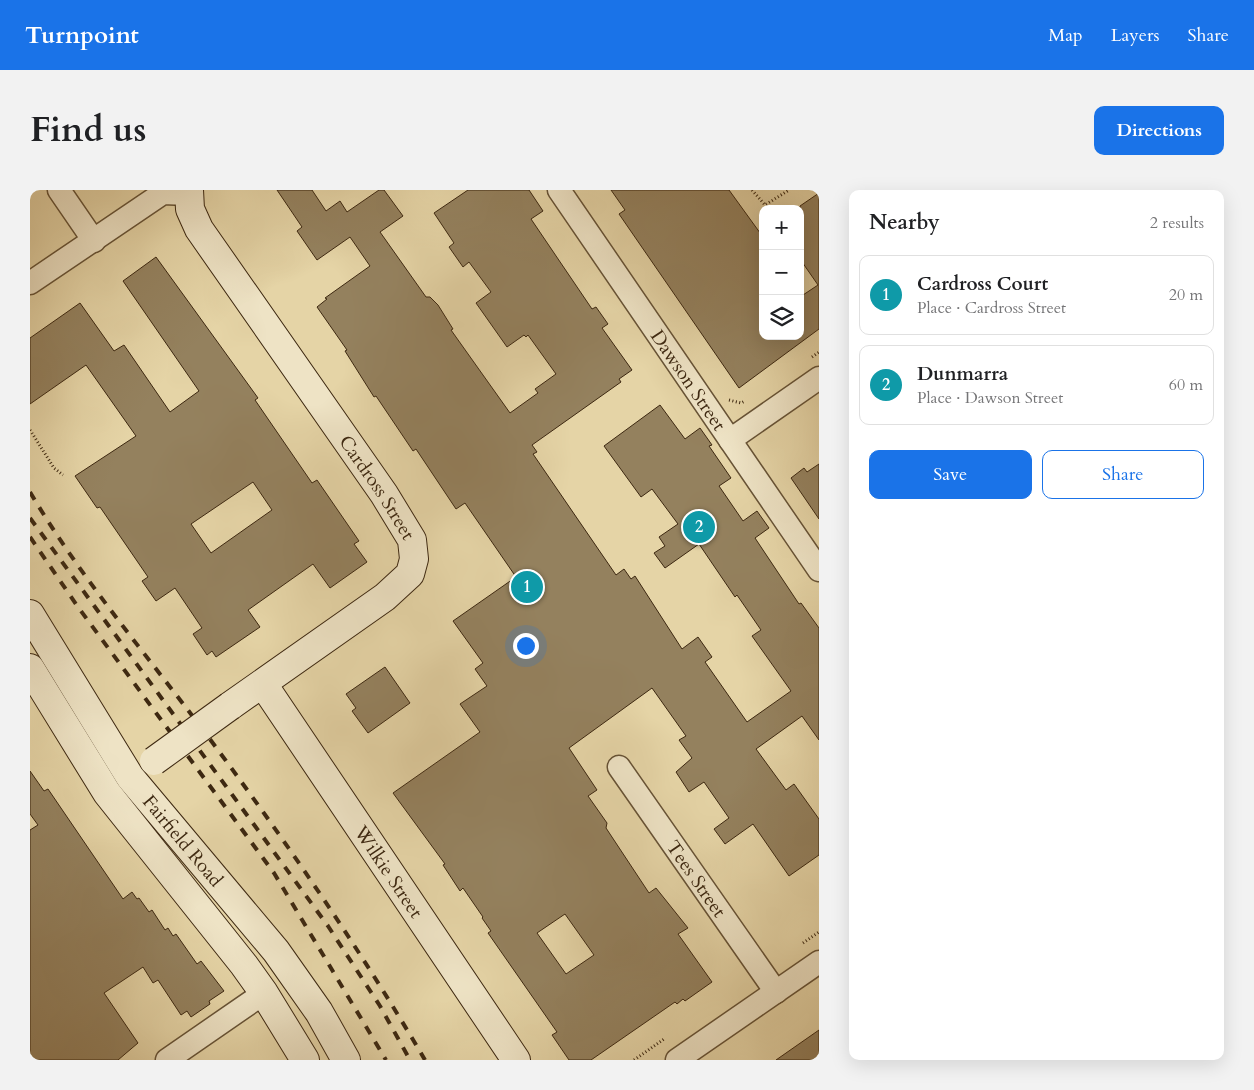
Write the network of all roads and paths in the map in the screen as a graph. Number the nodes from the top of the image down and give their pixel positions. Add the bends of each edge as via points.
1 (59, 190) edge
2 (559, 190) edge
3 (752, 190) edge
4 (789, 190) edge
5 (189, 192) edge
6 (94, 241) junction
7 (30, 282) edge
8 (819, 378) edge
9 (30, 430) edge
10 (730, 440) junction
11 (64, 475) dead end
12 (819, 570) edge
13 (30, 614) edge
14 (30, 668) edge
15 (262, 684) junction
16 (619, 767) dead end
17 (130, 777) junction
18 (107, 793) junction
19 (819, 962) edge
20 (776, 992) junction
21 (264, 993) junction
22 (168, 1060) edge
23 (305, 1060) edge
24 (346, 1060) edge
25 (516, 1060) edge
26 (677, 1060) edge

1 - 6 street
2 - 10 street, Dawson Street
3 - 4 path via 765,205
5 - 6 street via 163,194
5 - 15 street, Cardross Street via 190,209 198,230 384,494 412,540 414,558 410,574 384,597
6 - 7 street
8 - 10 street
9 - 11 path via 54,468
10 - 12 street, Dawson Street
13 - 17 street, Fairfield Road
14 - 18 street, Fairfield Road
15 - 17 street, Cardross Street, bridge
15 - 25 street, Wilkie Street
16 - 20 street, Tees Street
17 - 18 street, Cardross Street
17 - 24 street, Fairfield Road via 276,950 319,1012
18 - 21 street, Fairfield Road via 215,926
19 - 20 street
20 - 26 street
21 - 22 street
21 - 23 street, Fairfield Road

